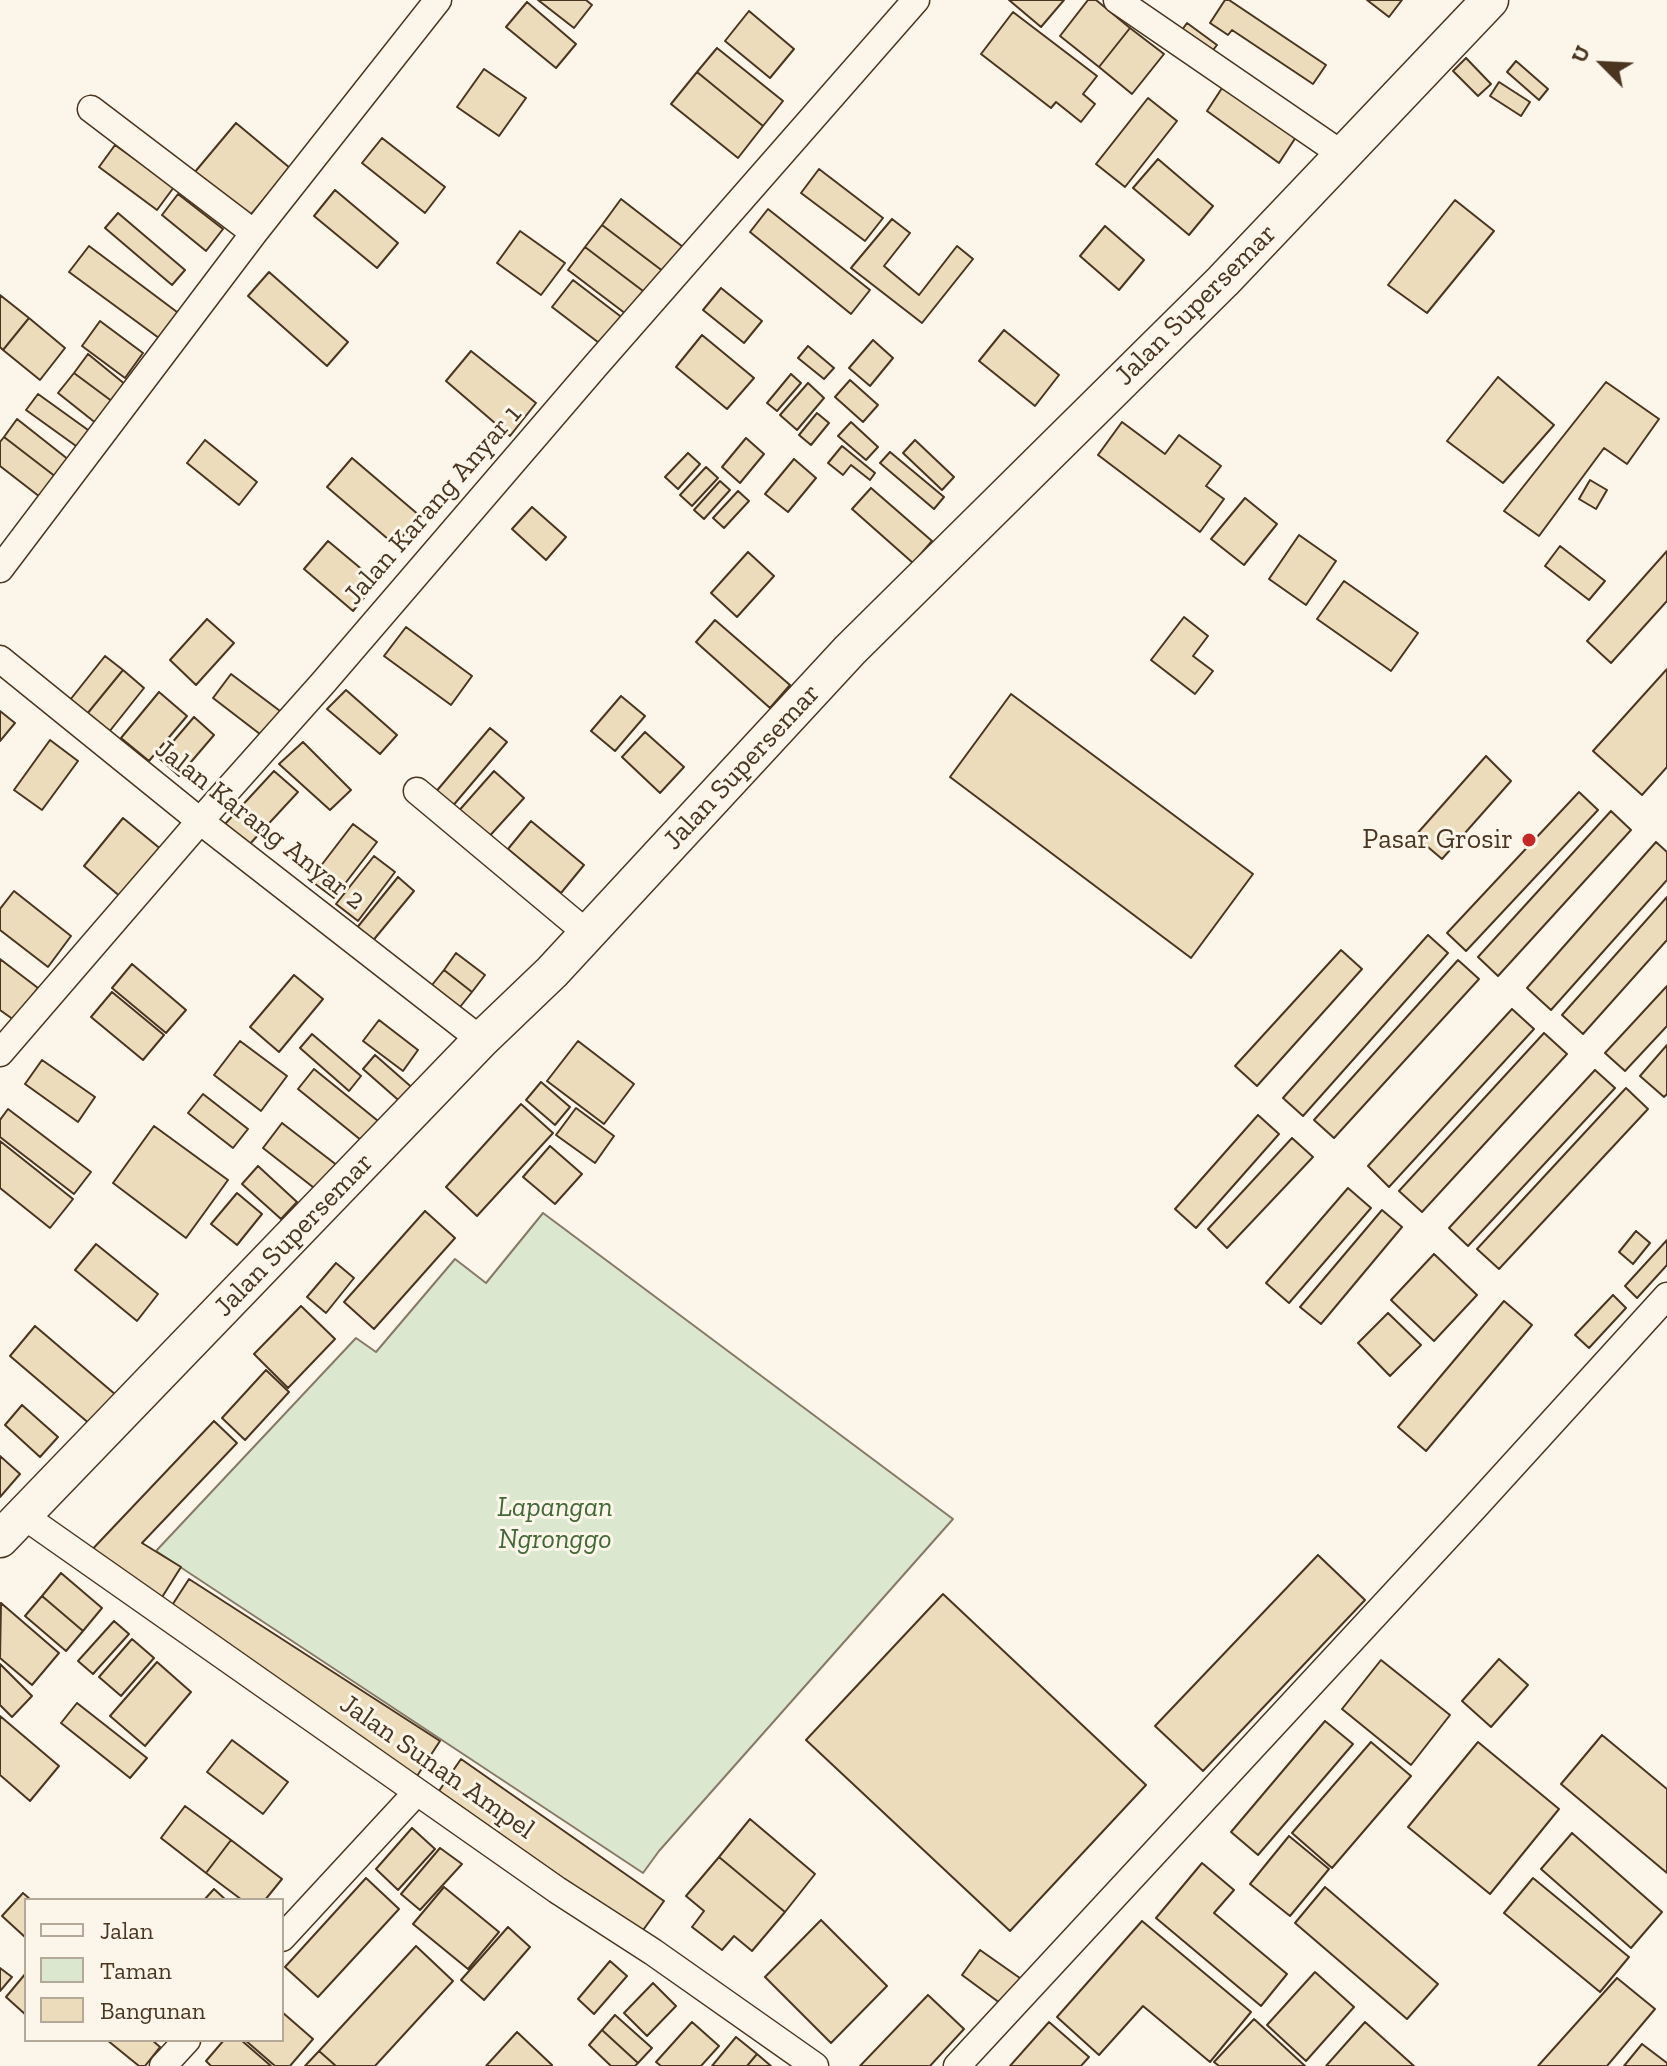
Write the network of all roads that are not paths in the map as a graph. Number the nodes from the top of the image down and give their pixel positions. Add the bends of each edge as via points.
1 (438, 0) edge
2 (916, 0) edge
3 (1117, 0) edge
4 (1490, 0) edge
5 (91, 109) dead end
6 (1343, 155) junction
7 (254, 233) junction
8 (0, 569) edge
9 (0, 659) edge
10 (417, 791) dead end
11 (200, 821) junction
12 (588, 934) junction
13 (481, 1040) junction
14 (0, 1053) edge
15 (1667, 1296) edge
16 (8, 1526) edge
17 (417, 1792) junction
18 (284, 1936) edge
19 (185, 2042) edge
20 (163, 2066) edge
21 (815, 2066) edge
22 (957, 2066) edge

1 - 7 street
2 - 11 street, Jalan Karang Anyar 1
3 - 6 street
4 - 6 main road, Jalan Supersemar
5 - 7 street
6 - 12 main road, Jalan Supersemar via 850,650
7 - 8 street
9 - 11 street, Jalan Karang Anyar 2
10 - 12 street
11 - 13 street, Jalan Karang Anyar 2
11 - 14 street, Jalan Karang Anyar 1
12 - 13 main road, Jalan Supersemar
13 - 16 main road, Jalan Supersemar
15 - 22 street
16 - 17 street, Jalan Sunan Ampel
17 - 18 street
17 - 21 street, Jalan Sunan Ampel
19 - 20 street

